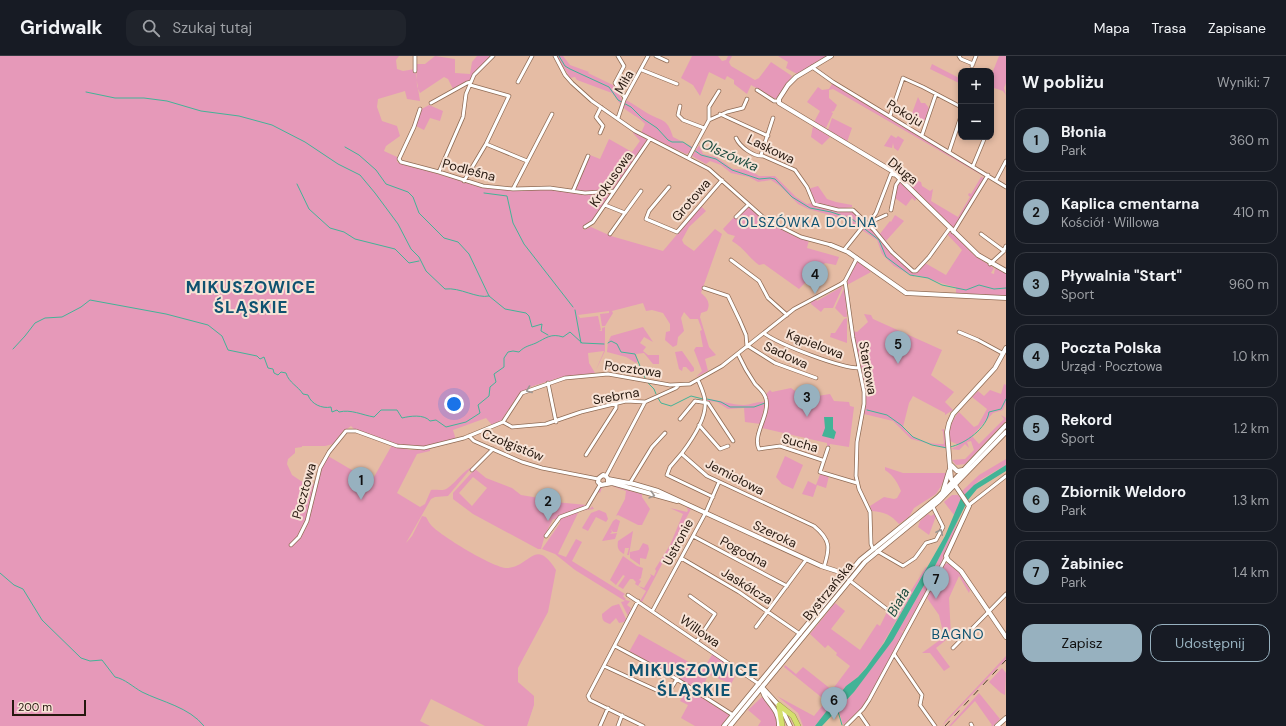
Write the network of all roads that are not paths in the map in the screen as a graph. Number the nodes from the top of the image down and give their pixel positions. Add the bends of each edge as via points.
1 (415, 56) edge
2 (493, 56) edge
3 (532, 56) edge
4 (555, 56) edge
5 (618, 56) edge
6 (648, 56) edge
7 (656, 56) edge
8 (831, 56) edge
9 (959, 56) edge
10 (976, 56) edge
11 (668, 60) dead end
12 (812, 67) junction
13 (415, 70) dead end
14 (642, 70) junction
15 (518, 82) dead end
16 (470, 84) junction
17 (677, 84) dead end
18 (757, 90) dead end
19 (719, 91) dead end
20 (936, 94) junction
21 (624, 99) junction
22 (746, 99) dead end
23 (779, 100) junction
24 (431, 103) dead end
25 (958, 105) edge
26 (680, 106) dead end
27 (602, 107) junction
28 (420, 109) dead end
29 (552, 114) dead end
30 (720, 114) junction
31 (890, 116) junction
32 (618, 118) junction
33 (773, 118) dead end
34 (709, 120) junction
35 (958, 125) edge
36 (704, 128) junction
37 (600, 133) dead end
38 (922, 135) junction
39 (768, 136) junction
40 (736, 138) dead end
41 (650, 139) junction
42 (984, 140) edge
43 (486, 144) junction
44 (949, 152) junction
45 (761, 155) junction
46 (588, 156) dead end
47 (689, 157) junction
48 (527, 161) junction
49 (1006, 161) edge
50 (973, 166) junction
51 (439, 172) junction
52 (988, 175) junction
53 (899, 178) junction
54 (722, 180) junction
55 (996, 180) junction
56 (464, 181) junction
57 (669, 187) dead end
58 (1006, 187) edge
59 (513, 189) junction
60 (614, 191) junction
61 (641, 191) dead end
62 (573, 192) junction
63 (605, 205) junction
64 (748, 205) junction
65 (891, 210) dead end
66 (626, 213) junction
67 (886, 215) dead end
68 (736, 217) dead end
69 (866, 224) junction
70 (585, 227) dead end
71 (952, 230) junction
72 (610, 234) dead end
73 (981, 234) dead end
74 (831, 245) joint
75 (1006, 246) edge
76 (844, 250) junction
77 (1004, 251) junction
78 (857, 258) junction
79 (731, 260) dead end
80 (990, 264) junction
81 (1006, 271) edge
82 (845, 281) junction
83 (704, 288) dead end
84 (1006, 298) edge
85 (787, 315) junction
86 (959, 332) dead end
87 (765, 334) junction
88 (748, 347) junction
89 (1006, 348) edge
90 (1002, 353) junction
91 (738, 354) junction
92 (859, 368) junction
93 (816, 378) dead end
94 (698, 380) junction
95 (548, 383) junction
96 (678, 386) junction
97 (644, 402) junction
98 (706, 403) junction
99 (616, 404) junction
100 (680, 419) dead end
101 (503, 422) junction
102 (556, 422) junction
103 (699, 425) junction
104 (1006, 425) edge
105 (1006, 432) edge
106 (665, 433) dead end
107 (469, 436) junction
108 (733, 441) dead end
109 (728, 446) dead end
110 (828, 448) dead end
111 (493, 449) junction
112 (682, 454) junction
113 (586, 456) dead end
114 (822, 460) dead end
115 (950, 463) junction
116 (967, 467) junction
117 (472, 470) dead end
118 (1006, 476) edge
119 (598, 479) junction
120 (607, 479) junction
121 (947, 479) junction
122 (960, 481) junction
123 (719, 482) junction
124 (630, 483) junction
125 (857, 483) junction
126 (600, 484) junction
127 (953, 485) junction
128 (942, 493) junction
129 (948, 493) junction
130 (960, 493) junction
131 (713, 497) junction
132 (679, 501) junction
133 (968, 504) junction
134 (933, 507) junction
135 (705, 513) junction
136 (546, 536) dead end
137 (693, 536) junction
138 (291, 545) dead end
139 (875, 550) junction
140 (681, 558) junction
141 (946, 558) junction
142 (806, 560) junction
143 (824, 567) junction
144 (846, 577) junction
145 (787, 586) junction
146 (1006, 594) edge
147 (628, 595) dead end
148 (690, 596) dead end
149 (638, 601) junction
150 (653, 610) junction
151 (768, 612) junction
152 (988, 612) junction
153 (892, 613) dead end
154 (814, 620) junction
155 (756, 627) dead end
156 (800, 634) junction
157 (1006, 637) edge
158 (698, 641) junction
159 (615, 646) junction
160 (953, 648) dead end
161 (894, 654) junction
162 (604, 666) junction
163 (677, 679) junction
164 (761, 686) junction
165 (755, 696) junction
166 (768, 700) junction
167 (779, 705) junction
168 (608, 708) junction
169 (859, 713) junction
170 (622, 715) junction
171 (733, 715) junction
172 (1006, 718) edge
173 (600, 726) edge
174 (618, 726) edge
175 (643, 726) edge
176 (724, 726) edge
177 (730, 726) edge
178 (779, 726) edge
179 (782, 726) edge
180 (790, 726) edge
181 (798, 726) edge
182 (846, 726) edge
183 (868, 726) edge
184 (935, 726) edge
185 (997, 726) edge

1 - 13 street
2 - 16 street via 477,70
3 - 15 street
4 - 27 street via 569,80
5 - 21 street via 624,66 614,83
6 - 14 street, Miła
7 - 11 street
8 - 12 street
9 - 10 street via 972,65
12 - 23 street via 793,80
12 - 31 street, Pokoju
14 - 17 street
14 - 21 street, Miła
16 - 24 street via 467,82
16 - 43 street via 509,96
16 - 51 street via 463,118
18 - 23 street via 774,101
19 - 34 street via 709,107
20 - 25 street
20 - 31 street via 903,78
20 - 38 street
21 - 32 street, Miła
22 - 30 street via 743,108
23 - 53 street, Długa via 799,115 892,171
26 - 36 street via 678,115 681,119
27 - 32 street
27 - 37 street via 596,117 602,126
28 - 51 street, Podleśna via 399,161
29 - 48 street
30 - 34 street
30 - 39 street
31 - 38 street, Pokoju
32 - 41 street
33 - 39 street
34 - 36 street
35 - 44 street
36 - 47 street
38 - 44 street, Pokoju
39 - 45 street
40 - 45 street, Laskowa via 742,147 758,156
41 - 47 street
41 - 60 street, Krokusowa
42 - 50 street
43 - 48 street
43 - 56 street
44 - 50 street, Pokoju
45 - 69 street, Laskowa via 795,170 807,187 813,203 834,209 853,210
46 - 62 street
47 - 54 street
48 - 59 street
49 - 55 street
50 - 52 street, Pokoju
51 - 56 street, Podleśna
52 - 55 street, Pokoju
52 - 71 street
53 - 65 street
53 - 69 street via 891,174 876,213
53 - 71 street, Długa
54 - 57 street, Grotowa via 677,232 646,219 649,211
54 - 64 street
55 - 58 street, Pokoju
56 - 59 street, Podleśna
59 - 62 street, Podleśna via 543,188
60 - 62 street, Podleśna
60 - 63 street, Krokusowa
61 - 66 street
63 - 66 street
63 - 70 street, Krokusowa via 593,222
64 - 68 street
64 - 74 street via 759,215 801,237
66 - 72 street
67 - 69 street
69 - 71 street, Laskowa via 914,272
69 - 76 street
71 - 80 street, Długa via 978,256
73 - 77 street
74 - 76 street
75 - 77 street
76 - 78 street
77 - 80 street
78 - 82 street
78 - 84 street via 908,294
79 - 85 street via 759,281 768,298
80 - 81 street, Długa
82 - 85 street, Pocztowa via 798,306
82 - 92 street, Startowa
83 - 88 street via 728,296 745,333
85 - 87 street, Pocztowa
86 - 90 street
87 - 88 street, Pocztowa
87 - 92 street, Kąpielowa via 832,362
88 - 91 street, Pocztowa
88 - 93 street, Sadowa via 771,361
89 - 90 street
90 - 115 street via 995,368 952,417 948,426
91 - 94 street, Pocztowa
91 - 114 street, Sucha via 744,367 766,397 763,422 756,440 759,449 780,446
92 - 125 street, Startowa via 864,401 857,442
94 - 96 street, Pocztowa
94 - 98 street
95 - 96 street, Pocztowa via 565,378 612,374
95 -> 101 street, Pocztowa via 522,393
95 - 102 street
96 - 97 street, Srebrna
97 - 99 street, Srebrna
97 - 120 street
98 - 100 street via 695,401
98 - 103 street
98 - 108 street via 712,407
99 - 102 street, Srebrna via 581,412
99 - 113 street
101 - 102 street, Srebrna via 512,427
101 - 107 street, Pocztowa
103 - 109 street via 720,449
103 - 112 street
104 - 116 street
105 - 122 street
106 - 124 street via 652,447
107 - 111 street, Czołgistów via 474,441
107 - 138 street, Pocztowa via 443,445 418,449 397,446 356,431 346,431 320,468 307,521 299,537
110 - 125 street, Sucha via 820,472
111 - 117 street
111 - 119 street, Czołgistów via 542,468
112 - 123 street, Jemiołowa via 704,475
112 - 131 street via 670,466 667,475
115 - 116 street via 957,471
115 - 121 street
115 - 127 street
116 - 127 street
118 - 133 street
119 - 120 street via 601,476
119 - 126 street
120 - 124 street
120 - 126 street via 604,486
120 -> 132 street via 652,496
121 - 127 street
121 - 128 street
122 - 127 street
122 - 130 street
123 - 131 street, Ustronie
123 - 143 street, Jemiołowa via 814,526 824,535 829,546
124 - 132 street via 658,491
125 - 139 street, Startowa via 870,512 871,544
126 - 136 street via 587,507 560,518
127 - 128 street, Bystrzańska
127 - 129 street, Bystrzańska
127 - 130 street
128 - 139 street, Bystrzańska
129 - 130 street
129 - 134 street, Bystrzańska
130 - 133 street
131 - 135 street, Ustronie
132 - 135 street
133 - 141 street
134 - 139 street, Bystrzańska
139 -> 134 street via 903,566 915,558 926,542 936,540 943,527
135 - 137 street, Ustronie
135 - 142 street, Szeroka
137 - 140 street, Ustronie
137 - 145 street, Pogodna
139 - 144 street, Bystrzańska
139 - 144 street, Bystrzańska
140 - 150 street, Ustronie
140 - 151 street, Jaskółcza
141 - 152 street via 961,571
141 - 161 street
142 - 143 street, Szeroka
142 - 145 street
143 - 144 street, Szeroka
144 - 153 street
144 - 154 street, Bystrzańska
145 - 151 street
146 - 152 street
147 - 149 street, Willowa
148 - 158 street via 715,614
149 - 150 street, Willowa
149 - 159 street
150 - 158 street, Willowa
151 - 155 street
151 - 156 street, Jaskółcza
152 - 157 street
152 - 160 street
154 - 156 street, Bystrzańska
154 - 164 street, Bystrzańska
156 - 164 street, Bystrzańska
158 - 164 street, Willowa
159 - 162 street
159 - 163 street
161 - 169 street
161 - 184 street via 922,695 920,705
162 - 163 street via 667,695
162 - 168 street via 588,694 590,700
163 - 171 street
164 - 165 street, Bystrzańska
164 - 166 street
164 - 167 street
164 - 171 street, Bystrzańska
165 - 166 street via 763,696
165 - 177 street, Bystrzańska
166 - 178 street via 777,713
167 - 179 highway
167 - 180 street
167 - 181 highway via 793,716
168 - 170 street
168 - 173 street
169 - 182 street
169 - 183 street
170 - 174 street
170 - 175 street
171 - 176 street, Bystrzańska
172 - 185 street

